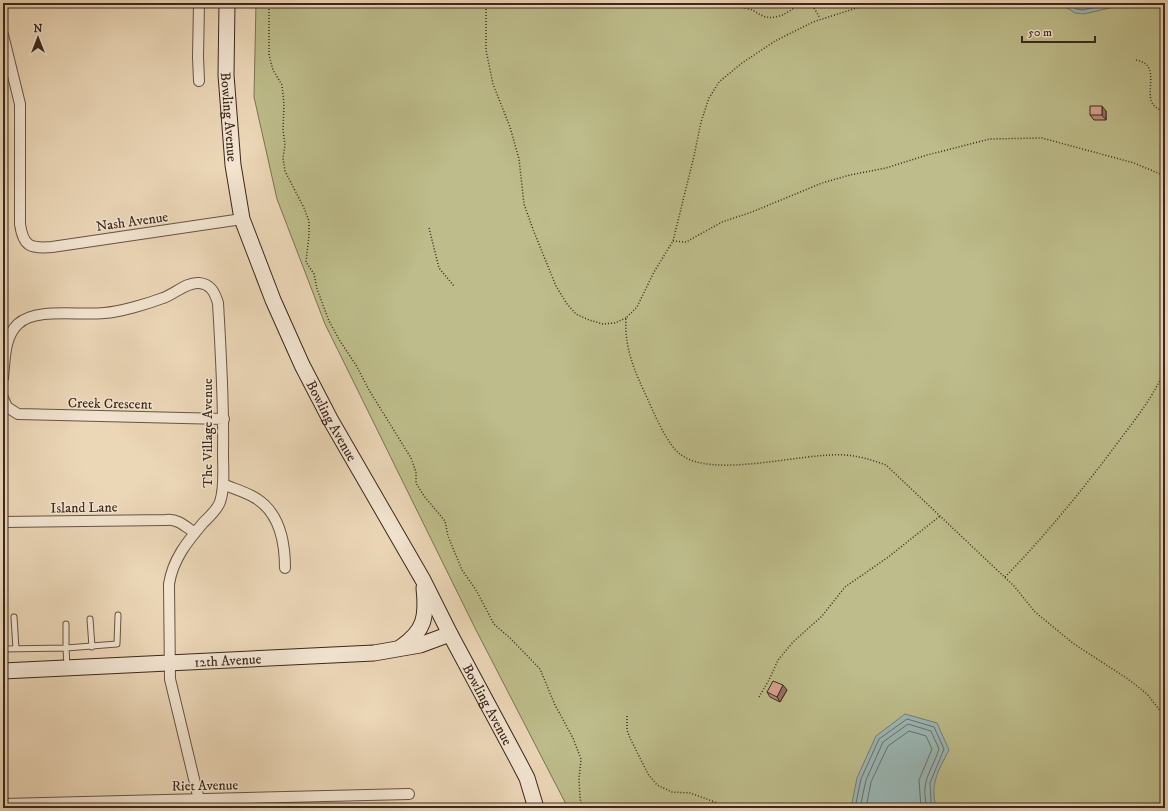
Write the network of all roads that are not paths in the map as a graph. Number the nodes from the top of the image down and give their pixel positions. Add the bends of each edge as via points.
1 (199, 3) edge
2 (227, 3) edge
3 (3, 35) edge
4 (199, 81) dead end
5 (242, 219) junction
6 (3, 378) edge
7 (3, 398) edge
8 (224, 419) junction
9 (223, 484) junction
10 (3, 522) edge
11 (193, 535) junction
12 (285, 568) dead end
13 (423, 580) junction
14 (118, 615) dead end
15 (14, 617) dead end
16 (90, 619) dead end
17 (66, 624) dead end
18 (450, 634) junction
19 (92, 647) junction
20 (66, 648) junction
21 (3, 649) edge
22 (16, 649) junction
23 (396, 650) junction
24 (169, 664) junction
25 (67, 668) junction
26 (3, 671) edge
27 (409, 794) dead end
28 (3, 804) edge
29 (200, 804) edge
30 (536, 808) edge

1 - 4 street
2 - 5 main road, Bowling Avenue via 225,48 228,106 233,165
3 - 5 street, Nash Avenue via 20,104 20,224 26,244 38,248 52,247
5 - 13 main road, Bowling Avenue via 273,300 302,365 330,419
6 - 8 street, The Village Avenue via 8,338 18,324 28,317 40,314 114,312 163,298 187,286 205,284 216,295 218,303
7 - 8 street, Creek Crescent via 7,407 18,414
8 - 9 street, The Village Avenue
9 - 11 street, The Village Avenue via 218,505
9 - 12 street via 255,498 268,509 280,529
10 - 11 street, Island Lane via 166,520
11 - 24 street, The Village Avenue via 171,572
13 - 18 main road, Bowling Avenue
13 - 23 main road via 425,611 421,625 415,636
14 - 19 lane via 117,644
15 - 22 lane
16 - 19 lane
17 - 20 lane
18 - 23 main road, 12th Avenue via 420,645
18 - 30 main road, Bowling Avenue via 527,778
19 - 20 lane
20 - 22 lane
20 - 25 lane
21 - 22 lane
23 - 24 main road, 12th Avenue
24 - 25 main road, 12th Avenue
24 - 29 street, The Village Avenue via 172,688
25 - 26 main road, 12th Avenue
27 - 29 street, Riet Avenue
28 - 29 street, Riet Avenue

